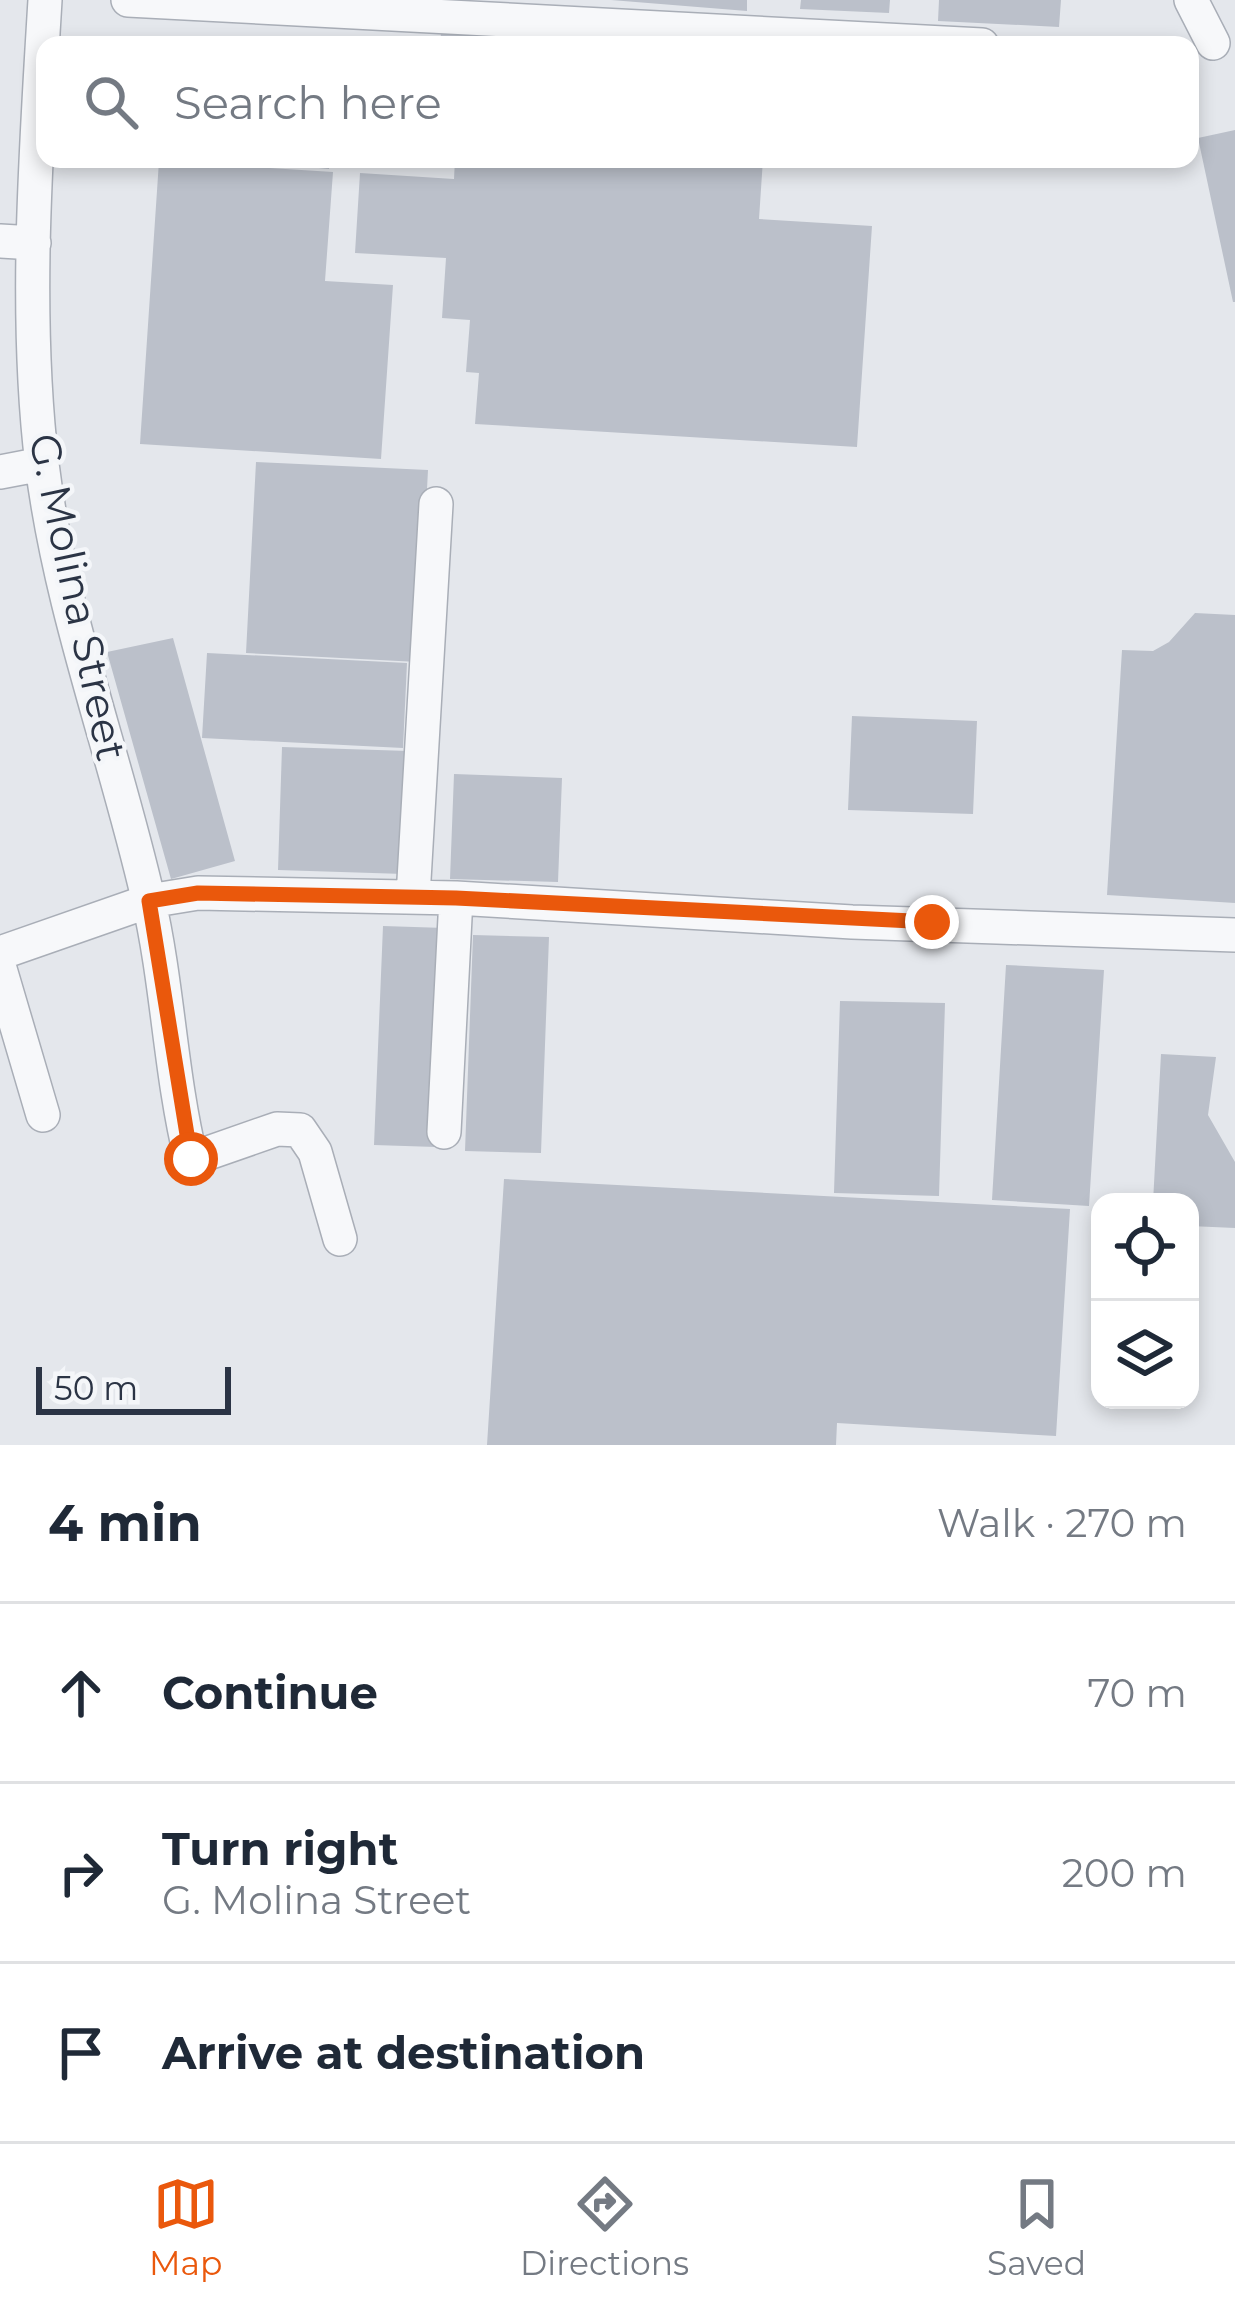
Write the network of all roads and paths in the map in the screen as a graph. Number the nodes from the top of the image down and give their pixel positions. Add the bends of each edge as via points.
1 (45, 0) edge
2 (128, 0) edge
3 (1191, 0) edge
4 (43, 36) edge
5 (811, 36) edge
6 (1213, 43) edge
7 (36, 130) edge
8 (0, 241) edge
9 (34, 242) junction
10 (0, 454) edge
11 (42, 455) junction
12 (0, 472) edge
13 (436, 505) dead end
14 (413, 898) junction
15 (456, 898) junction
16 (149, 901) junction
17 (1235, 935) edge
18 (0, 953) edge
19 (0, 969) edge
20 (43, 1115) dead end
21 (444, 1132) dead end
22 (340, 1239) dead end

1 - 4 street, G. Molina Street
2 - 5 street
3 - 6 street
7 - 9 street, G. Molina Street
8 - 9 street
9 - 11 street, G. Molina Street
10 - 11 street
11 - 12 street
11 - 16 street, G. Molina Street via 87,671
13 - 14 street
14 - 15 street
14 - 16 street via 198,893
15 - 17 street
15 - 21 street
16 - 18 street
16 - 22 street, G. Molina Street via 191,1159 277,1129 300,1130
19 - 20 street

